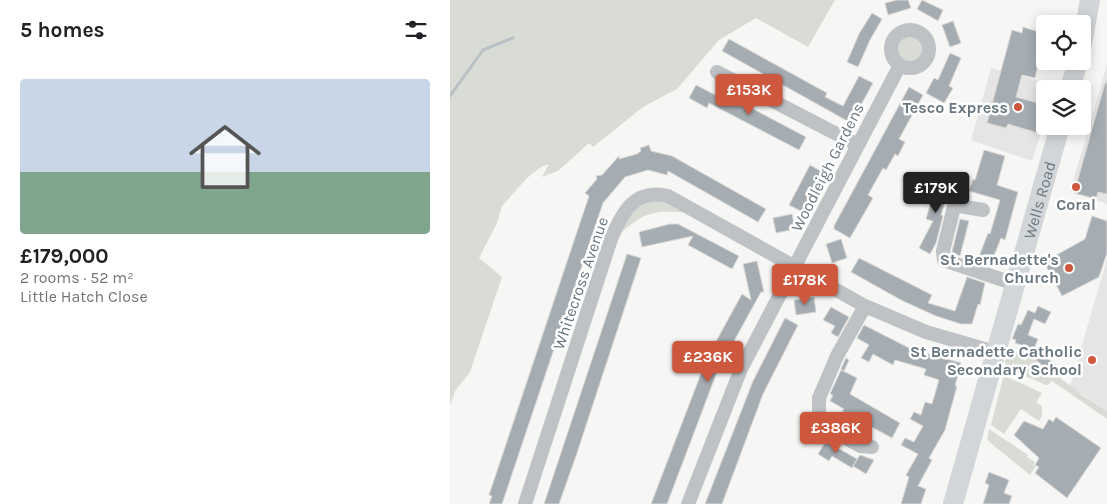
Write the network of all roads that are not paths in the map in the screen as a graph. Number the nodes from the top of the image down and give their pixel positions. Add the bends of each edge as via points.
1 (1090, 0) edge
2 (1087, 15) edge
3 (900, 65) dead end
4 (717, 72) dead end
5 (1057, 135) edge
6 (858, 145) junction
7 (983, 210) dead end
8 (796, 266) junction
9 (1015, 284) junction
10 (865, 306) junction
11 (995, 352) junction
12 (872, 447) dead end
13 (525, 504) edge
14 (688, 504) edge
15 (953, 504) edge

1 - 2 highway
3 - 6 street, Woodleigh Gardens
4 - 6 street
5 - 9 highway, Wells Road
6 - 8 street, Woodleigh Gardens
7 - 9 street via 954,207 943,251 944,260
8 - 10 street, Whitecross Avenue
8 - 13 street, Whitecross Avenue via 668,196 657,193 642,197 624,210 611,239
8 - 14 street, Woodleigh Gardens via 741,369
9 - 11 highway, Wells Road
10 - 11 street, Whitecross Avenue via 926,332
10 - 12 street via 837,356 819,398 819,423 860,446
11 - 15 highway, Wells Road

